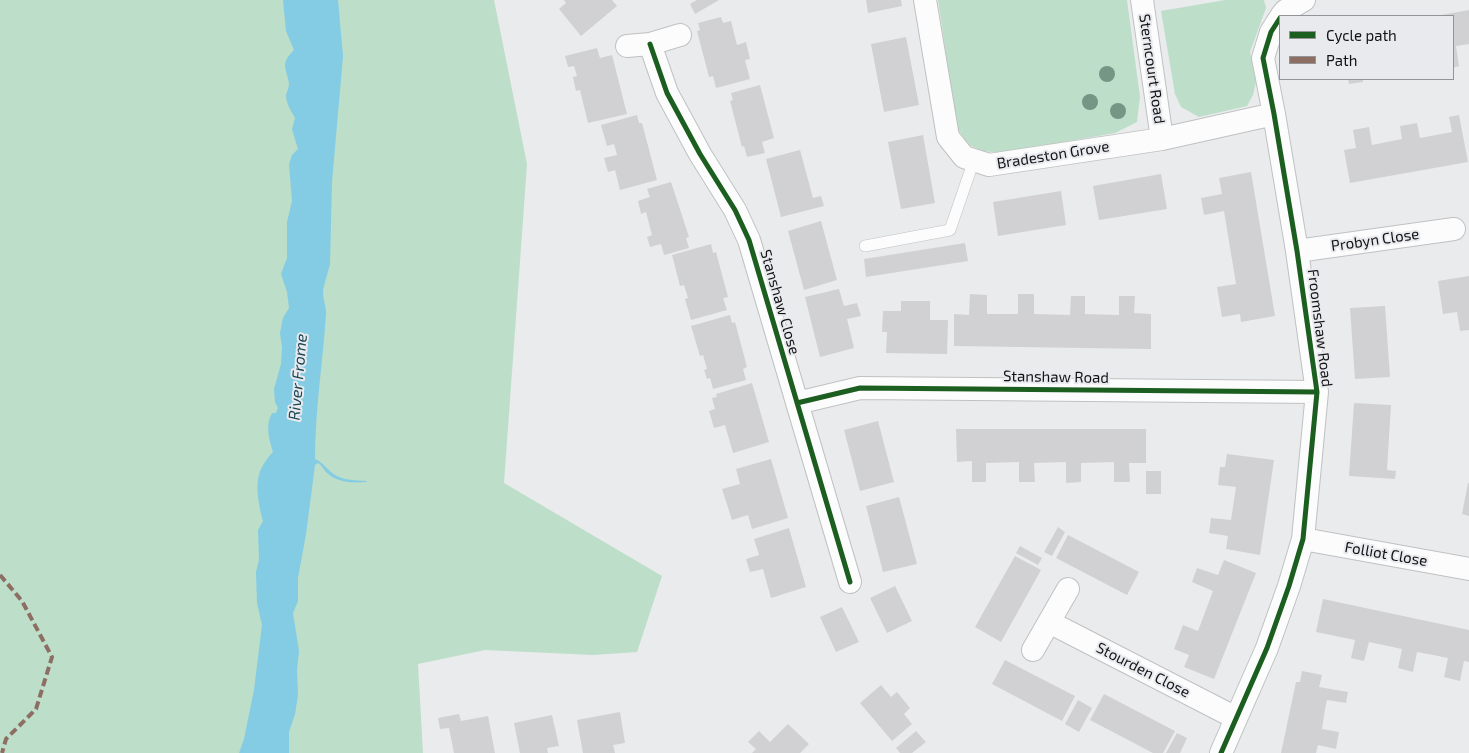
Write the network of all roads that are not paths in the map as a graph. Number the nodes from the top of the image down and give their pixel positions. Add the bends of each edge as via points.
1 (925, 0) edge
2 (1142, 0) edge
3 (1304, 0) edge
4 (1283, 15) edge
5 (1279, 20) edge
6 (680, 35) dead end
7 (650, 44) junction
8 (627, 46) dead end
9 (1274, 114) junction
10 (1162, 138) junction
11 (974, 160) junction
12 (1454, 229) dead end
13 (865, 246) dead end
14 (1297, 250) junction
15 (1317, 392) junction
16 (797, 403) junction
17 (1303, 539) junction
18 (1469, 569) edge
19 (850, 582) dead end
20 (1068, 588) dead end
21 (1049, 622) junction
22 (1033, 650) dead end
23 (1236, 718) junction
24 (1221, 753) edge

1 - 11 street, Bradeston Grove via 948,137 964,157
2 - 10 street, Sterncourt Road
3 - 4 street, Froomshaw Road
5 - 9 street, Froomshaw Road via 1271,32 1263,58
6 - 7 street
7 - 8 street
7 - 16 street, Stanshaw Close via 667,93 749,240
9 - 10 street, Bradeston Grove
9 - 14 street, Froomshaw Road
10 - 11 street, Bradeston Grove via 989,165
11 - 13 lane via 950,230
12 - 14 street, Probyn Close
14 - 15 street, Froomshaw Road
15 - 16 street, Stanshaw Road via 860,388
15 - 17 street, Froomshaw Road
16 - 19 street, Stanshaw Close
17 - 18 street, Folliot Close
17 - 23 street, Froomshaw Road via 1267,648
20 - 21 street
21 - 22 street
21 - 23 street, Stourden Close
23 - 24 street, Froomshaw Road

